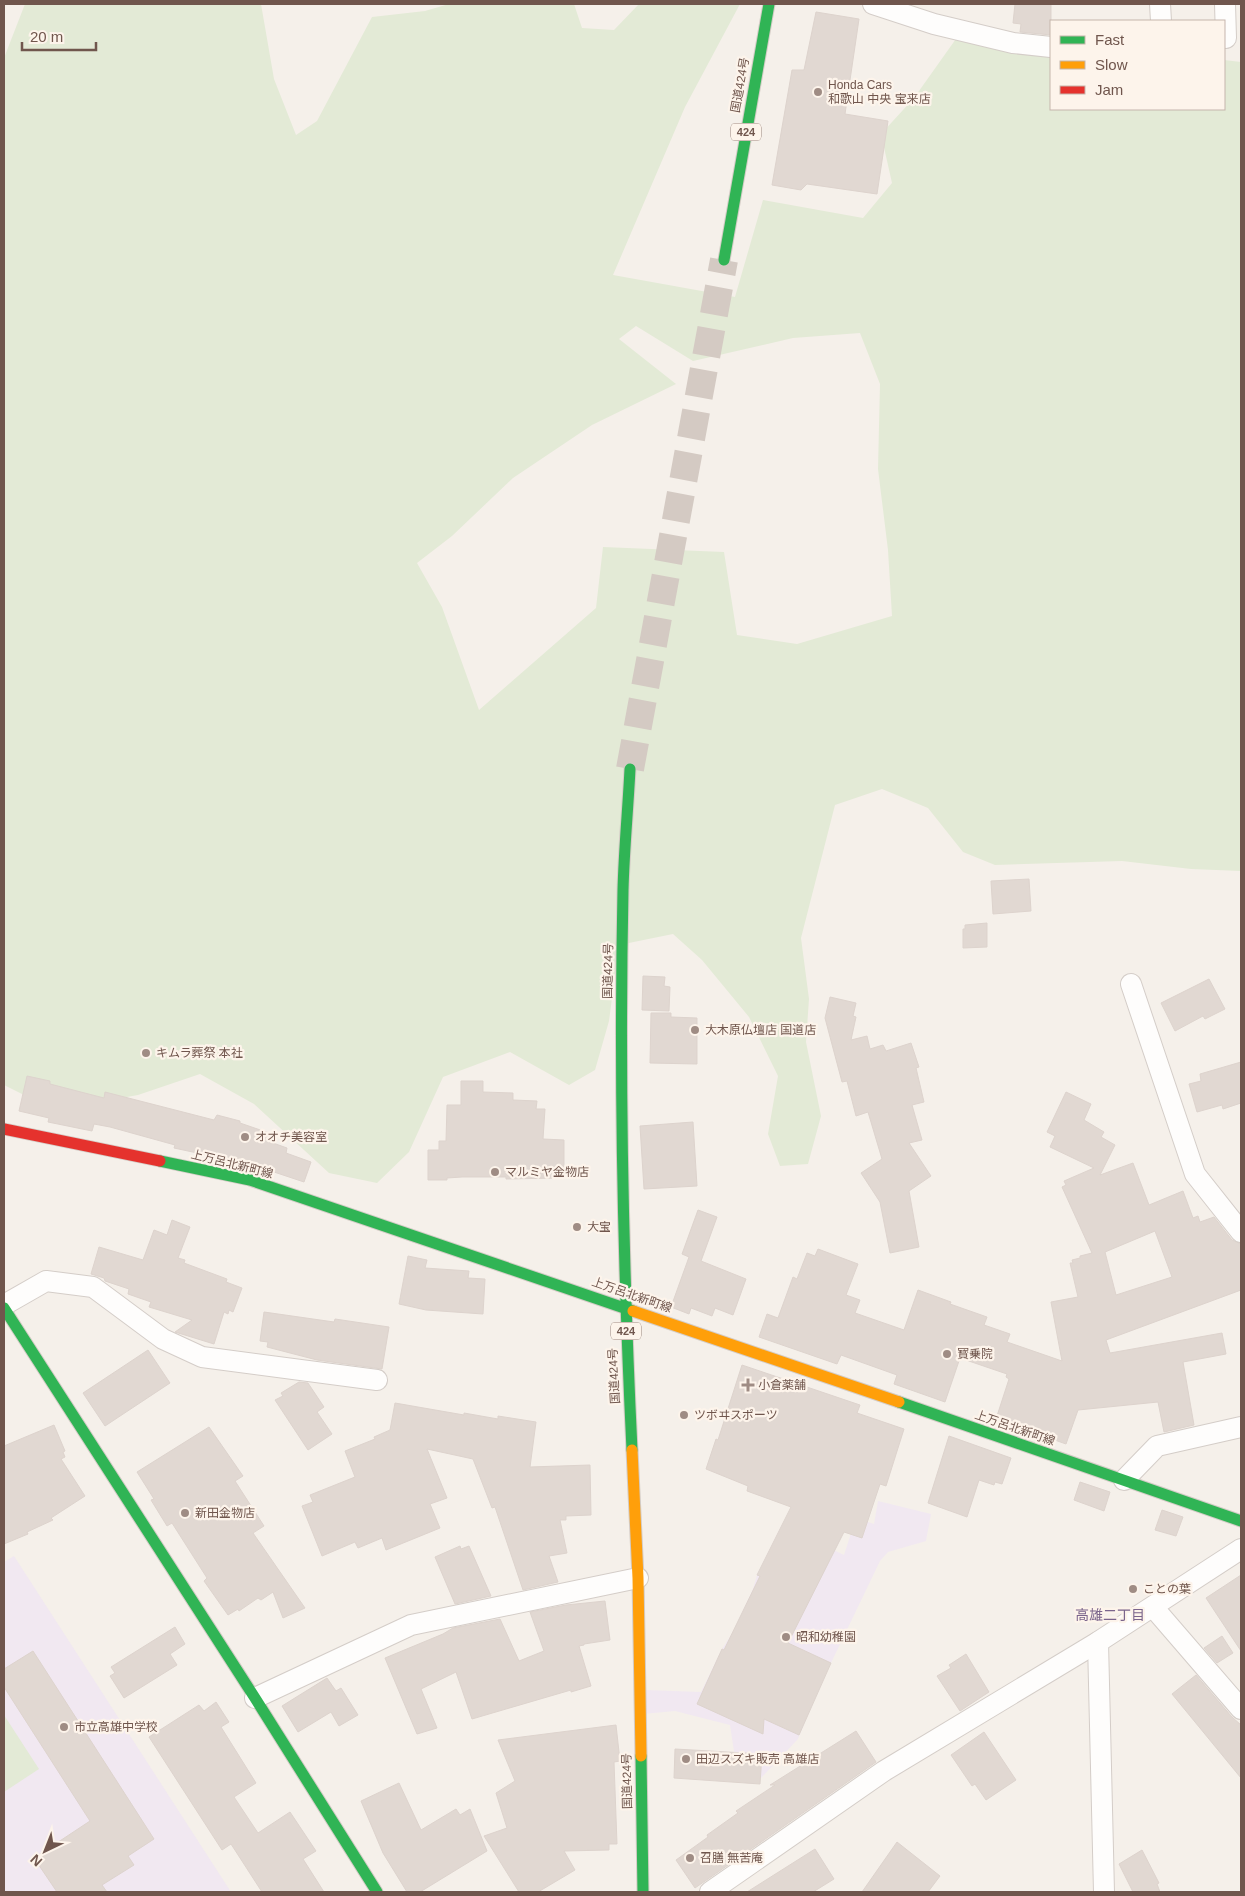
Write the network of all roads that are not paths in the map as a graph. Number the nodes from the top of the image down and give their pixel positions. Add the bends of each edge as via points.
1 (769, 4) edge
2 (873, 4) edge
3 (1160, 4) edge
4 (1225, 4) edge
5 (1161, 20) edge
6 (1230, 38) edge
7 (1050, 47) edge
8 (724, 260) tunnel mouth
9 (630, 769) tunnel mouth
10 (1132, 984) dead end
11 (4, 1129) edge
12 (1241, 1232) edge
13 (4, 1306) edge
14 (625, 1307) junction
15 (377, 1380) dead end
16 (1241, 1427) edge
17 (1124, 1480) junction
18 (1241, 1522) edge
19 (1241, 1548) edge
20 (638, 1578) junction
21 (1153, 1607) junction
22 (1098, 1642) junction
23 (255, 1698) junction
24 (1241, 1709) edge
25 (377, 1892) edge
26 (643, 1892) edge
27 (710, 1892) edge
28 (1104, 1892) edge

1 - 8 main road, 国道424号 / 424
2 - 7 street via 934,24 1013,43
3 - 5 street
4 - 6 street
9 - 14 main road, 国道424号 / 424 via 623,888 621,1063
10 - 12 street via 1194,1174
11 - 14 main road, 上万呂北新町線 via 250,1180
13 - 15 street via 46,1281 93,1287 164,1339 202,1357
13 - 23 main road
14 - 17 main road, 上万呂北新町線
14 - 20 main road, 国道424号 / 424
16 - 17 street via 1157,1446
17 - 18 main road, 上万呂北新町線
19 - 21 street
20 - 23 street via 411,1625
20 - 26 main road, 国道424号 / 424
21 - 22 street
21 - 24 street
22 - 27 street via 884,1771
22 - 28 street
23 - 25 main road

